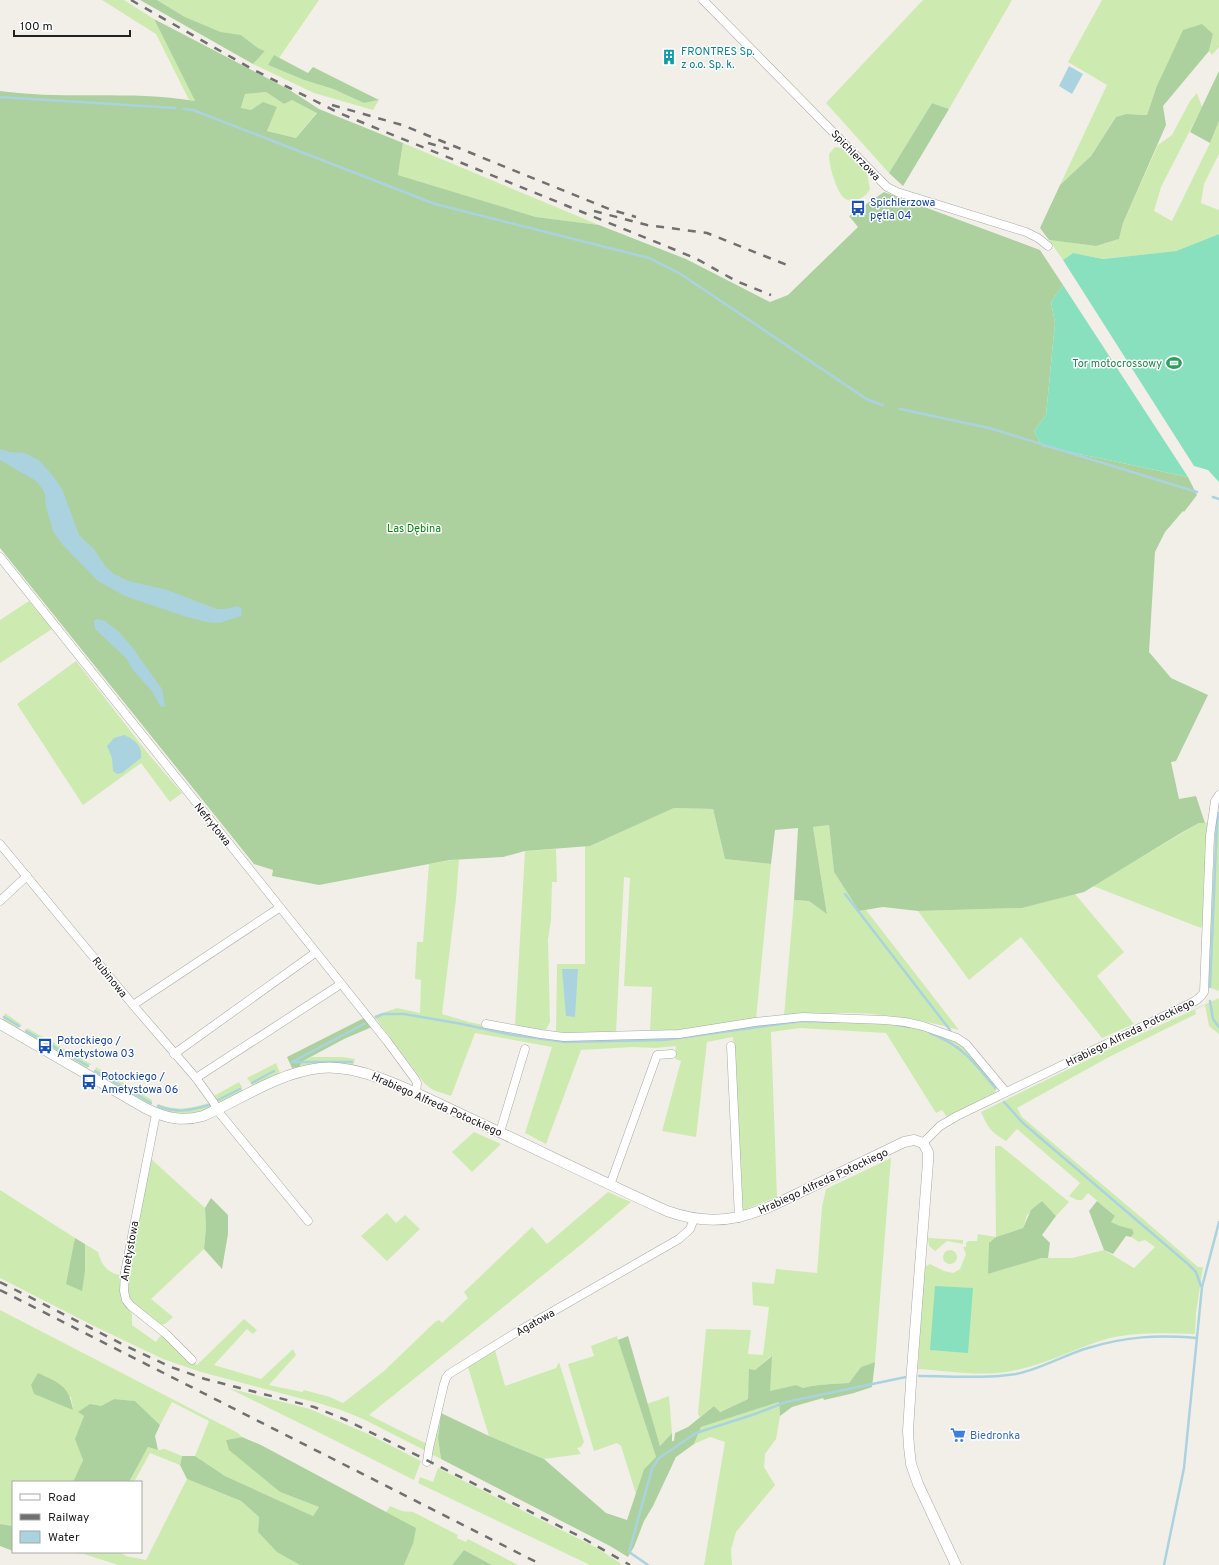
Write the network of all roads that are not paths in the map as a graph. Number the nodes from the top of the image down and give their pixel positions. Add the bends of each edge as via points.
1 (703, 0) edge
2 (1048, 246) dead end
3 (0, 557) edge
4 (1219, 795) edge
5 (0, 844) edge
6 (27, 876) junction
7 (0, 901) edge
8 (279, 908) junction
9 (315, 952) junction
10 (341, 984) junction
11 (133, 1005) junction
12 (0, 1024) edge
13 (486, 1024) dead end
14 (731, 1046) dead end
15 (525, 1049) dead end
16 (174, 1054) junction
17 (672, 1054) dead end
18 (196, 1078) junction
19 (1006, 1092) junction
20 (416, 1094) junction
21 (217, 1110) junction
22 (156, 1114) junction
23 (500, 1132) junction
24 (922, 1143) junction
25 (610, 1185) junction
26 (739, 1218) junction
27 (694, 1219) junction
28 (308, 1221) dead end
29 (192, 1360) dead end
30 (427, 1462) dead end
31 (956, 1565) edge

1 - 2 street, Spichlerzowa via 887,188 1026,232
3 - 8 street, Nefrytowa
4 - 19 street, Hrabiego Alfreda Potockiego via 1215,801 1210,836 1202,995 1187,1005
5 - 6 street, Rubinowa
6 - 7 street
6 - 11 street, Rubinowa
8 - 9 street, Nefrytowa
8 - 11 street
9 - 10 street, Nefrytowa
9 - 16 street
10 - 18 street
10 - 20 street, Nefrytowa via 415,1079
11 - 16 street, Rubinowa
12 - 22 street, Hrabiego Alfreda Potockiego
13 - 19 street via 564,1037 679,1034 803,1017 905,1022 957,1038 966,1044
14 - 26 street
15 - 23 street
16 - 18 street, Rubinowa
17 - 25 street via 657,1055
18 - 21 street, Rubinowa via 211,1097
19 - 24 street, Hrabiego Alfreda Potockiego via 940,1126
20 - 21 street, Hrabiego Alfreda Potockiego via 365,1073 349,1069 321,1068 305,1070 278,1079
20 - 23 street, Hrabiego Alfreda Potockiego
21 - 22 street, Hrabiego Alfreda Potockiego via 188,1119
21 - 28 street, Rubinowa
22 - 29 street, Ametystowa via 125,1272 124,1291 131,1306 165,1333
23 - 25 street, Hrabiego Alfreda Potockiego
24 - 26 street, Hrabiego Alfreda Potockiego via 914,1140 904,1142 772,1206
24 - 31 street via 928,1152 928,1162 908,1431 911,1464
25 - 27 street, Hrabiego Alfreda Potockiego via 667,1211
26 - 27 street, Hrabiego Alfreda Potockiego
27 - 30 street, Agatowa via 690,1229 679,1239 449,1374 444,1384

